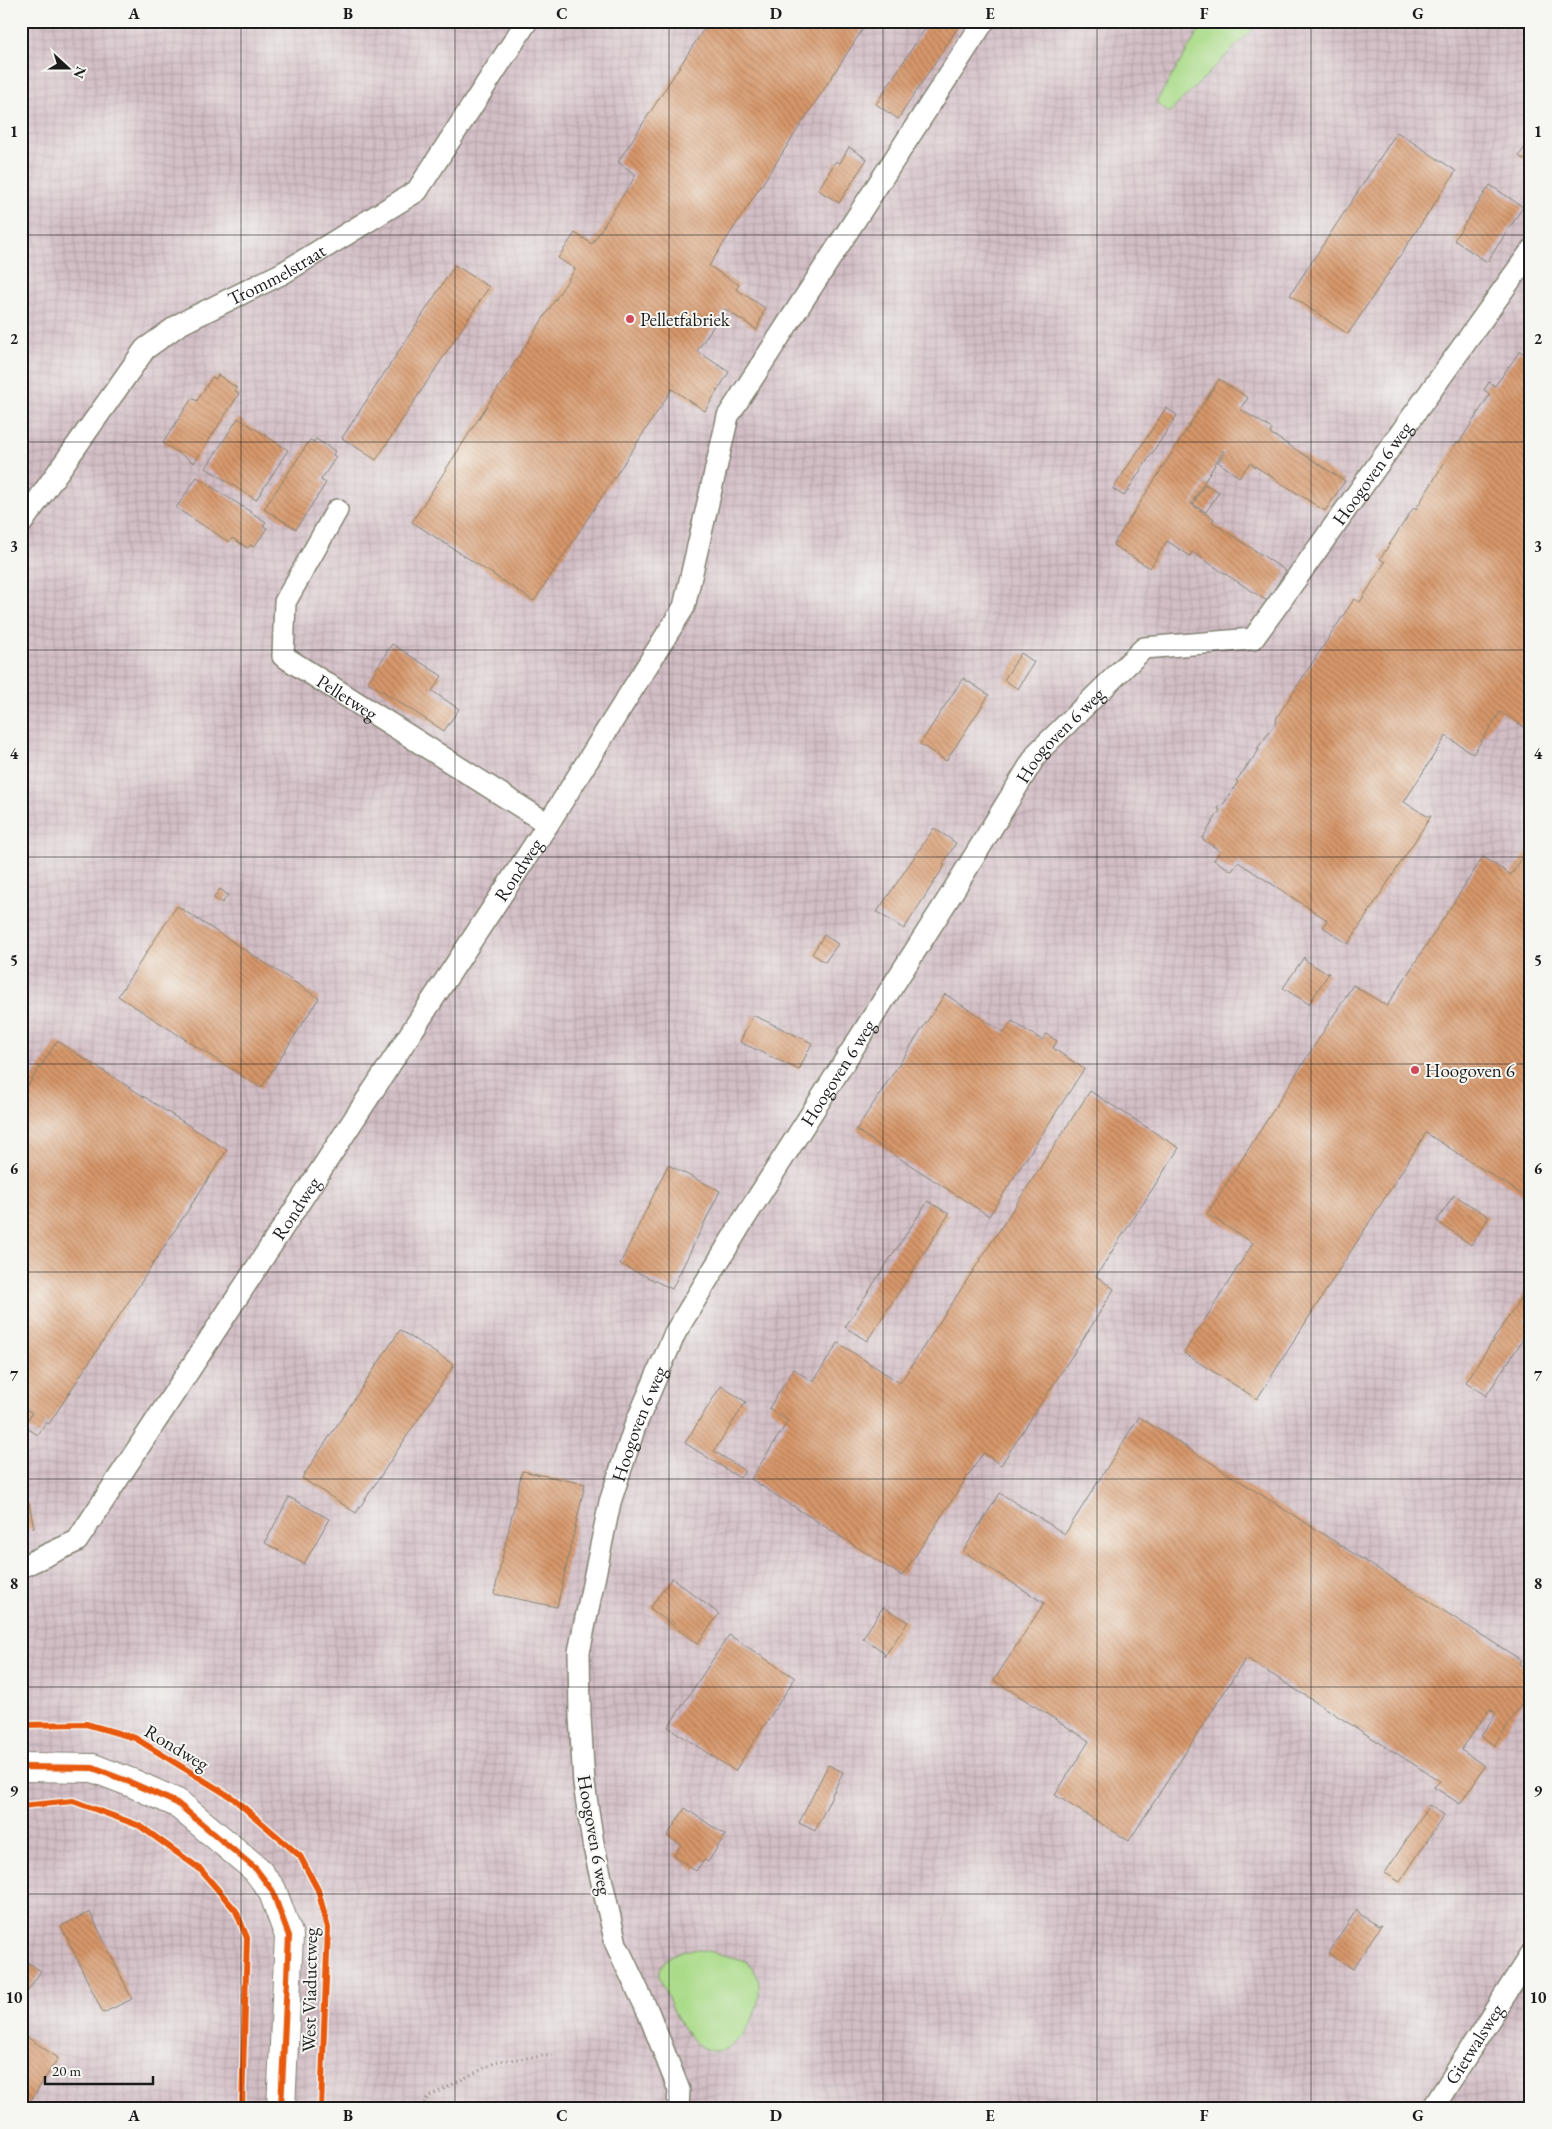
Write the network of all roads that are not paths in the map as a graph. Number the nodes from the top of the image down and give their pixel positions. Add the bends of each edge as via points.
1 (527, 21) edge
2 (984, 21) edge
3 (1531, 251) edge
4 (337, 510) dead end
5 (21, 524) edge
6 (548, 824) junction
7 (21, 1567) edge
8 (21, 1767) edge
9 (1531, 1954) edge
10 (281, 2108) edge
11 (678, 2108) edge
12 (1433, 2108) edge

1 - 5 lane, Trommelstraat via 417,191 283,273 180,324 145,349
2 - 6 lane, Rondweg via 728,416 684,607
3 - 11 lane, Hoogoven 6 weg via 1253,639 1144,648 1038,752 675,1333 635,1426 610,1502 580,1652 580,1716 584,1784 593,1843 616,1944 649,2014 679,2090
4 - 6 lane, Pelletweg via 285,602 284,656
6 - 7 lane, Rondweg via 77,1541
8 - 10 street, West Viaductweg via 93,1768 132,1783 177,1803 256,1868 272,1890 289,1936
9 - 12 lane, Gietwalsweg

